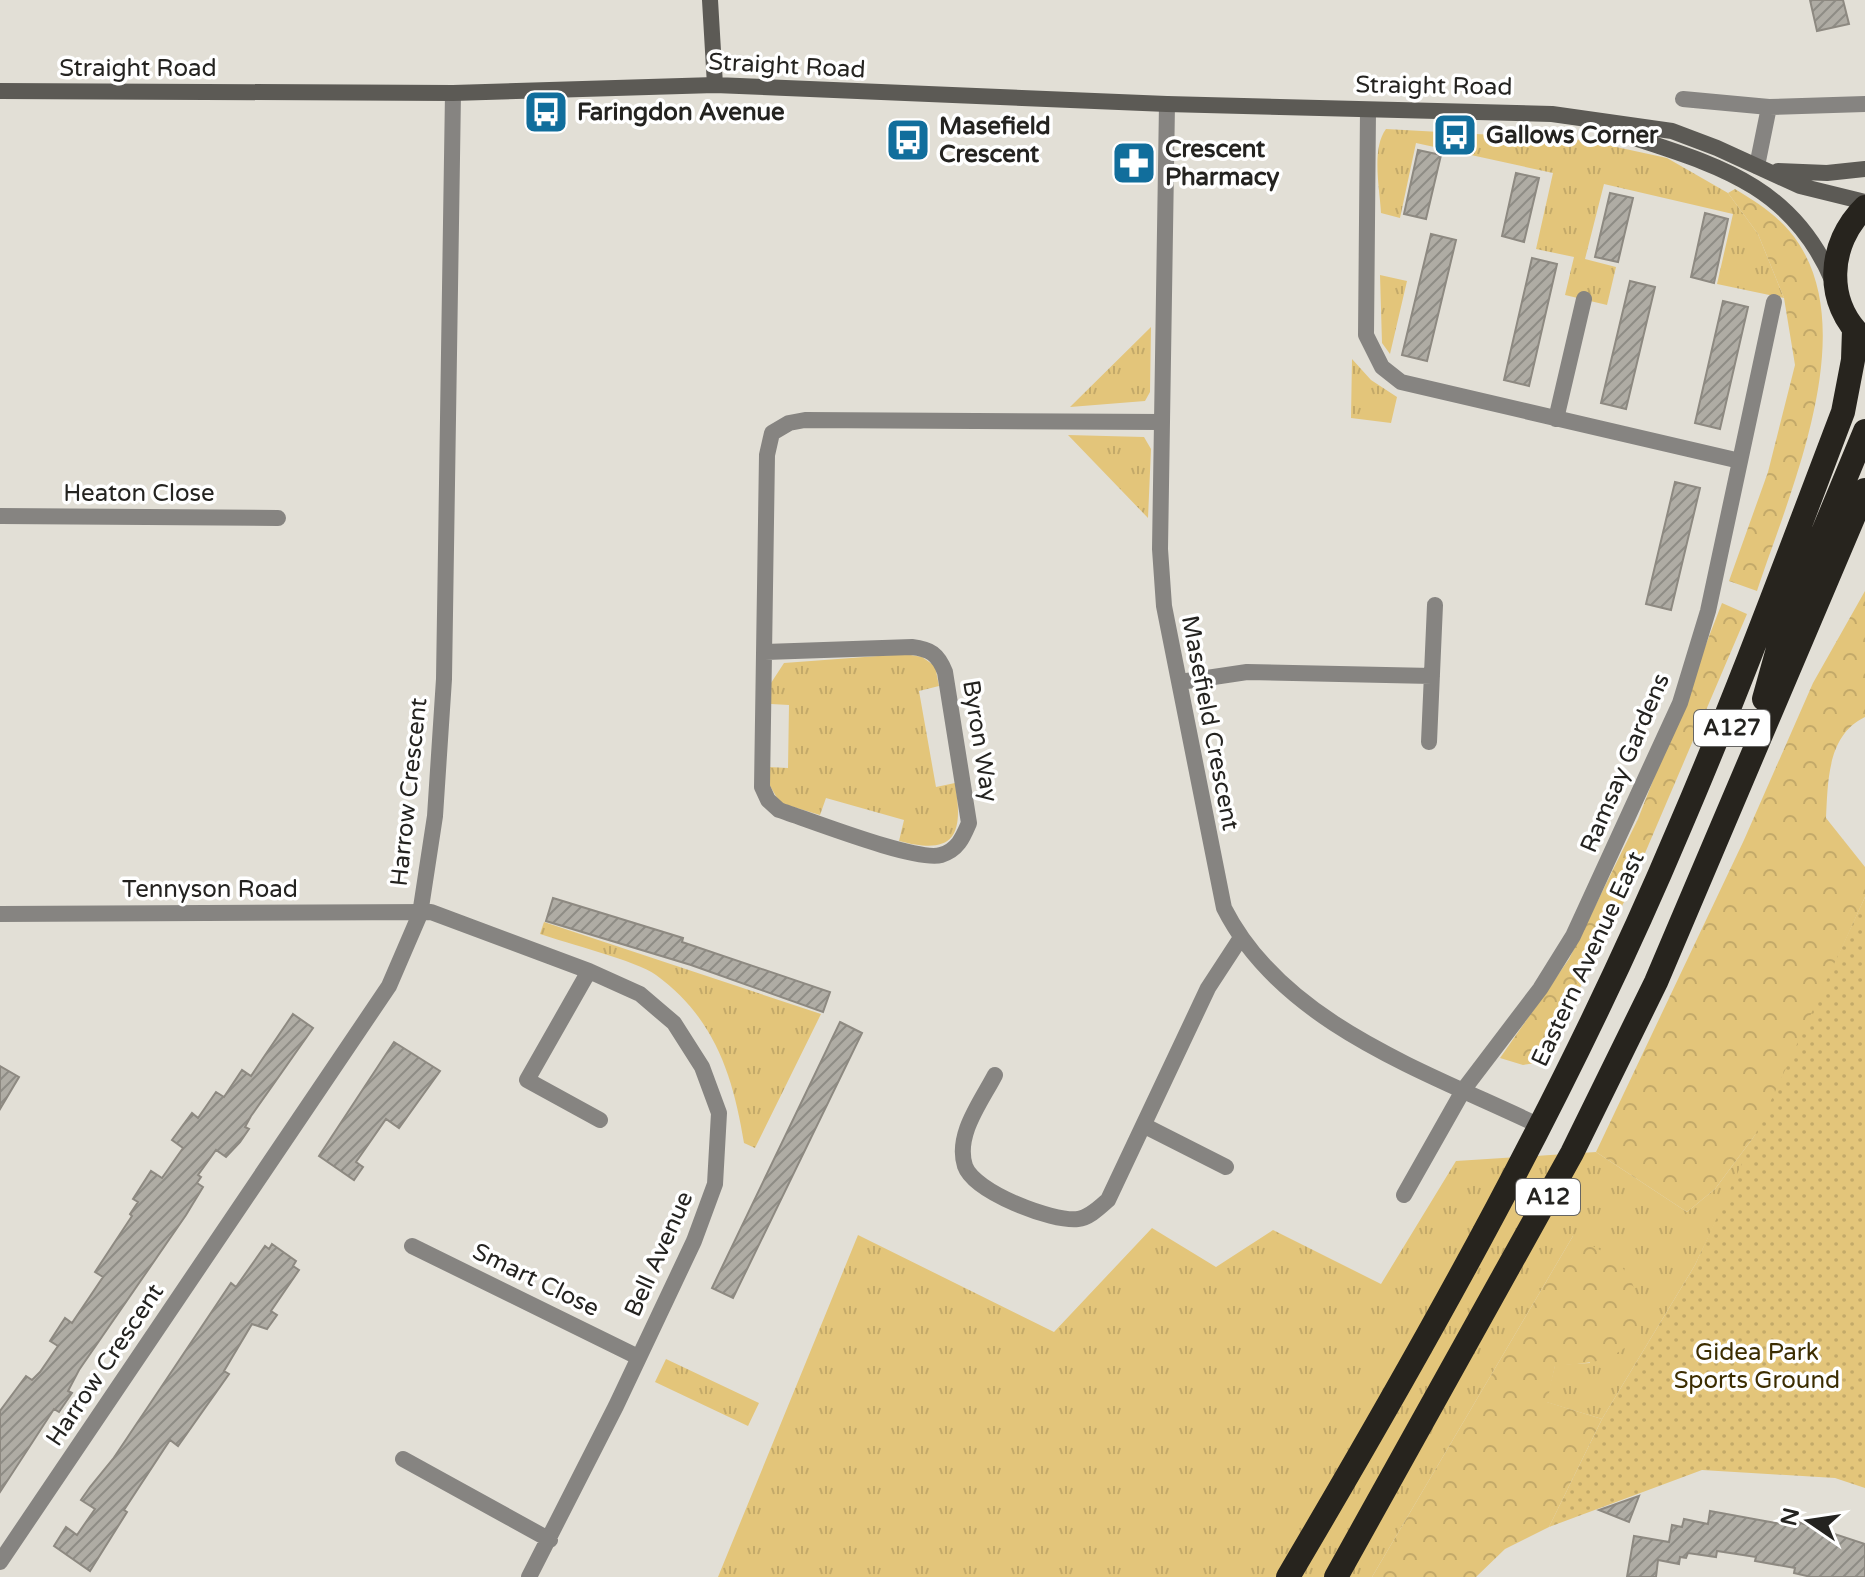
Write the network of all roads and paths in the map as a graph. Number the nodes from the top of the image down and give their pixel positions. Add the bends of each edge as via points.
1 (710, 0) edge
2 (715, 85) junction
3 (0, 91) edge
4 (453, 93) junction
5 (1683, 99) dead end
6 (1167, 104) junction
7 (1865, 104) edge
8 (1769, 107) junction
9 (1368, 110) junction
10 (1572, 116) junction
11 (1757, 166) junction
12 (1865, 169) edge
13 (1865, 205) edge
14 (1835, 287) junction
15 (1584, 299) dead end
16 (1774, 302) dead end
17 (1860, 335) edge
18 (1556, 419) junction
19 (1161, 422) junction
20 (1865, 431) edge
21 (1740, 461) junction
22 (1865, 490) edge
23 (0, 516) edge
24 (278, 518) dead end
25 (1435, 605) dead end
26 (1785, 624) junction
27 (765, 652) junction
28 (1432, 676) junction
29 (1180, 682) junction
30 (1429, 742) dead end
31 (1734, 805) junction
32 (1679, 831) junction
33 (0, 914) edge
34 (420, 914) junction
35 (1240, 939) junction
36 (589, 971) junction
37 (995, 1075) dead end
38 (1464, 1089) junction
39 (600, 1120) dead end
40 (1145, 1126) junction
41 (1540, 1126) junction
42 (1226, 1167) dead end
43 (1404, 1195) dead end
44 (412, 1246) dead end
45 (638, 1357) junction
46 (403, 1459) dead end
47 (550, 1540) junction
48 (0, 1562) edge
49 (529, 1577) edge
50 (1288, 1577) edge
51 (1336, 1577) edge

1 - 2 street
2 - 4 street, Straight Road
2 - 6 street, Straight Road
3 - 4 street, Straight Road
4 - 34 street, Harrow Crescent via 444,679 435,816
5 - 8 street
6 - 9 street, Straight Road
6 - 19 street, Masefield Crescent
7 - 8 street
8 - 11 street
9 - 10 street, Straight Road
9 - 18 street via 1363,282 1366,335 1382,367 1401,382
10 - 11 street, Straight Road via 1672,131
10 - 14 street, Straight Road via 1733,175 1766,195 1809,234
11 - 12 street via 1812,173
11 - 13 street, Straight Road via 1800,186
13 - 14 highway via 1841,240
14 - 17 highway via 1842,310
15 - 18 street
16 - 21 street, Ramsay Gardens
17 - 32 highway, Eastern Avenue East / A12 via 1843,412
18 - 21 street
19 - 27 street, Byron Way via 789,423 772,433 768,444
19 - 29 street, Masefield Crescent via 1164,606
20 - 26 highway, A127
21 - 38 street, Ramsay Gardens via 1708,611 1680,703 1646,783 1573,936
22 - 31 highway, A12
23 - 24 street, Heaton Close
25 - 28 street
26 - 31 highway, A127
26 - 32 highway, A127
27 - 27 street, Byron Way via 762,787 768,800 779,810 923,856 941,855 960,843 969,823 940,658 912,647
28 - 29 street via 1247,672
28 - 30 street
29 - 35 street, Masefield Crescent via 1214,872
31 - 51 highway, A12 via 1572,1153
32 - 41 highway, Eastern Avenue East / A12
33 - 34 street, Tennyson Road
34 - 36 street, Bell Avenue via 431,912
34 - 48 street, Harrow Crescent via 389,986
35 - 38 street, Masefield Crescent via 1270,976 1306,1007
35 - 40 street via 1208,988
36 - 39 street via 527,1080
36 - 45 street, Bell Avenue via 640,994 674,1023 702,1067 719,1113 719,1160 708,1208
37 - 40 street via 963,1137 965,1167 981,1188 1059,1218 1081,1219 1108,1200
38 - 41 street, Masefield Crescent
38 - 43 street, Ramsay Gardens
40 - 42 street
41 - 50 highway, Eastern Avenue East / A12
44 - 45 street, Smart Close
45 - 47 street, Bell Avenue
46 - 47 street
47 - 49 street, Bell Avenue

